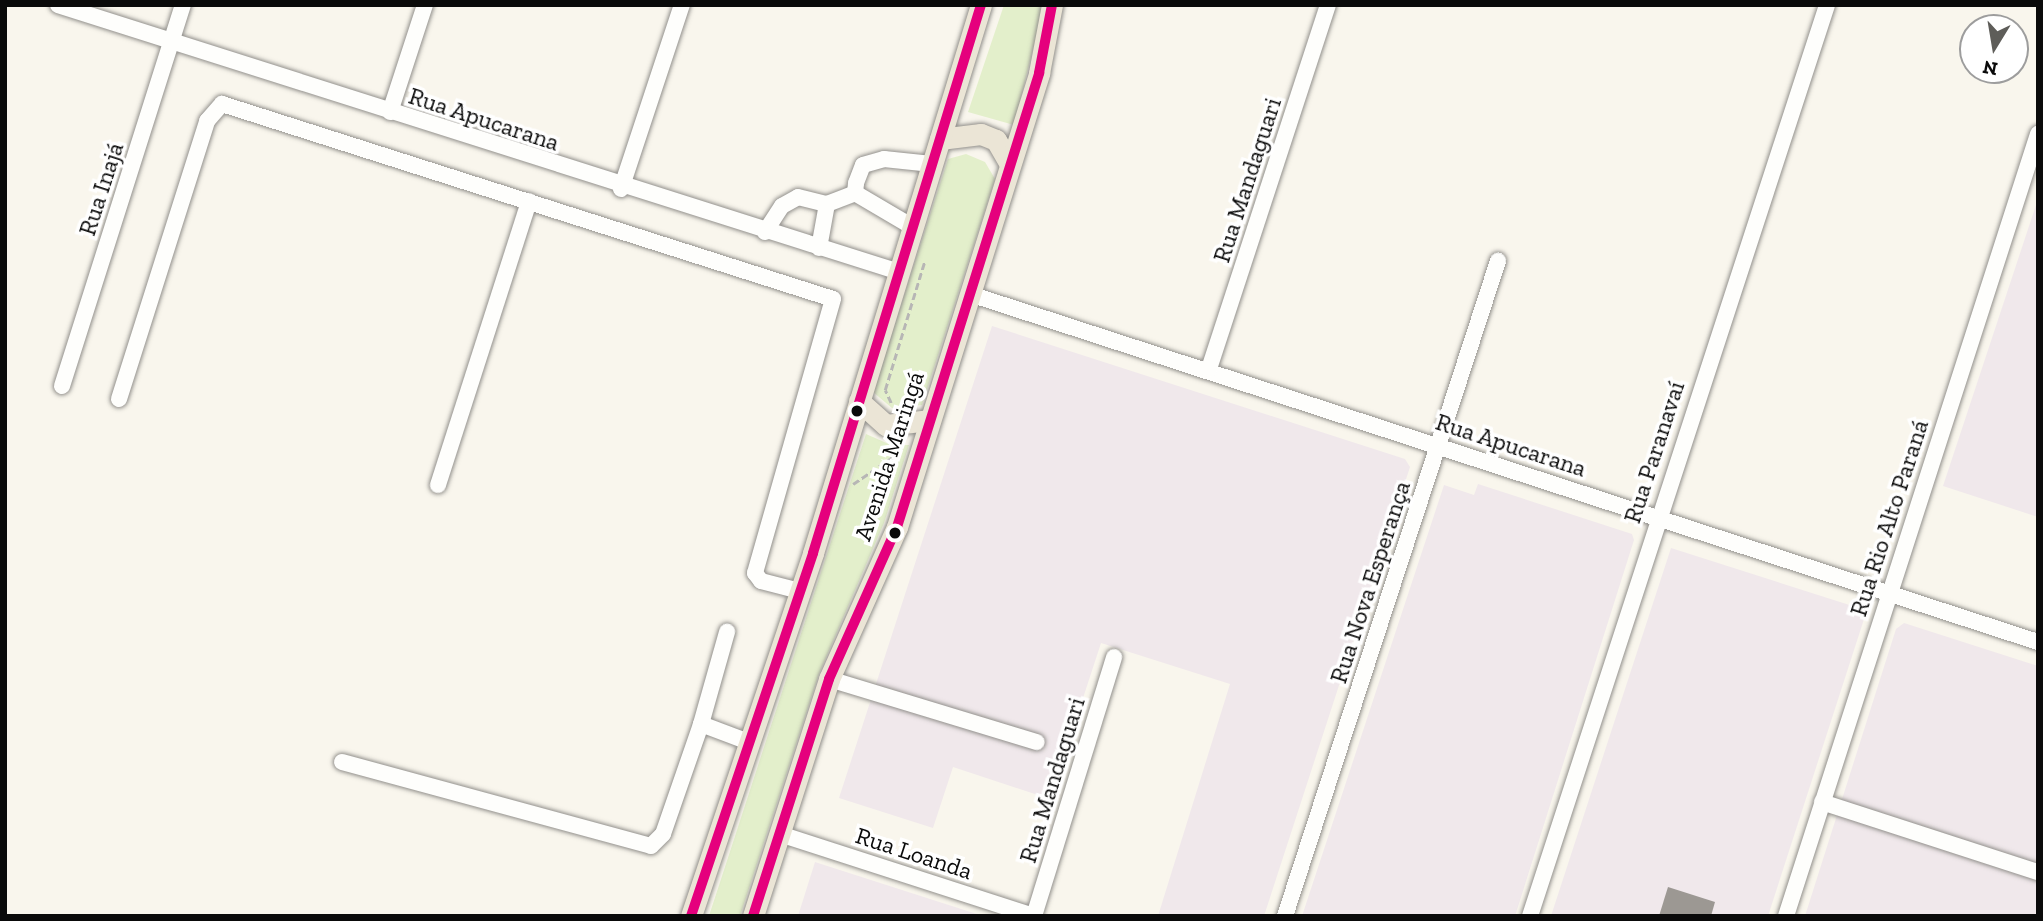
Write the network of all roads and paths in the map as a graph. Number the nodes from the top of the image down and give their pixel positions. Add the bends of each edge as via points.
1 (58, 5) edge
2 (183, 5) edge
3 (425, 5) edge
4 (682, 5) edge
5 (981, 5) edge
6 (1052, 5) edge
7 (1328, 5) edge
8 (1827, 5) edge
9 (171, 42) junction
10 (390, 113) junction
11 (2038, 134) edge
12 (940, 139) junction
13 (932, 164) junction
14 (1010, 164) junction
15 (621, 189) junction
16 (855, 193) junction
17 (529, 201) junction
18 (827, 204) junction
19 (911, 226) junction
20 (765, 232) junction
21 (818, 248) junction
22 (928, 249) dead end
23 (1499, 261) dead end
24 (896, 271) junction
25 (970, 294) junction
26 (1209, 369) junction
27 (62, 386) dead end
28 (119, 399) dead end
29 (859, 401) junction
30 (895, 407) dead end
31 (929, 420) junction
32 (1438, 445) junction
33 (438, 485) dead end
34 (1657, 517) junction
35 (800, 591) junction
36 (1888, 595) junction
37 (727, 632) dead end
38 (2038, 642) edge
39 (1114, 657) dead end
40 (829, 679) junction
41 (701, 724) junction
42 (749, 742) junction
43 (1037, 742) dead end
44 (342, 762) dead end
45 (1822, 802) junction
46 (780, 834) junction
47 (2038, 872) edge
48 (691, 916) edge
49 (753, 916) edge
50 (1034, 916) edge
51 (1285, 916) edge
52 (1530, 916) edge
53 (1786, 916) edge

1 - 9 street, Rua Apucarana
2 - 9 street, Rua Inajá
3 - 10 street
4 - 15 street
5 - 12 main road, Avenida Maringá
6 - 14 main road, Avenida Maringá
7 - 26 street, Rua Mandaguari
8 - 34 street, Rua Paranavaí
9 - 10 street, Rua Apucarana
9 - 27 street, Rua Inajá
10 - 15 street, Rua Apucarana
11 - 36 street, Rua Rio Alto Paraná
12 - 13 main road, Avenida Maringá
12 - 14 main road via 981,134 996,140
13 - 16 street via 884,159 863,165
13 - 19 main road, Avenida Maringá
14 - 25 main road, Avenida Maringá
15 - 20 street, Rua Apucarana
16 - 18 street
16 - 19 street
17 - 28 street via 222,104 207,121
17 - 33 street
17 - 35 street via 833,299 755,573 761,581
18 - 20 street via 798,197 782,206
18 - 21 street
19 - 24 main road, Avenida Maringá
20 - 21 street, Rua Apucarana
21 - 24 street, Rua Apucarana
22 - 30 path via 885,390
23 - 32 street, Rua Nova Esperança
24 - 29 main road, Avenida Maringá
25 - 26 street, Rua Apucarana
25 - 31 main road, Avenida Maringá
26 - 32 street, Rua Apucarana
29 - 31 main road via 886,425
29 - 35 main road, Avenida Maringá
31 - 40 main road, Avenida Maringá via 897,527
32 - 34 street, Rua Apucarana
32 - 51 street, Rua Nova Esperança
34 - 36 street, Rua Apucarana
34 - 52 street, Rua Paranavaí
35 - 42 main road, Avenida Maringá
36 - 38 street, Rua Apucarana
36 - 45 street, Rua Rio Alto Paraná
37 - 41 street
39 - 50 street, Rua Mandaguari
40 - 43 street
40 - 46 main road, Avenida Maringá
41 - 42 street
41 - 44 street via 663,834 651,846
42 - 48 main road, Avenida Maringá
45 - 47 street
45 - 53 street, Rua Rio Alto Paraná
46 - 49 main road, Avenida Maringá
46 - 50 street, Rua Loanda

